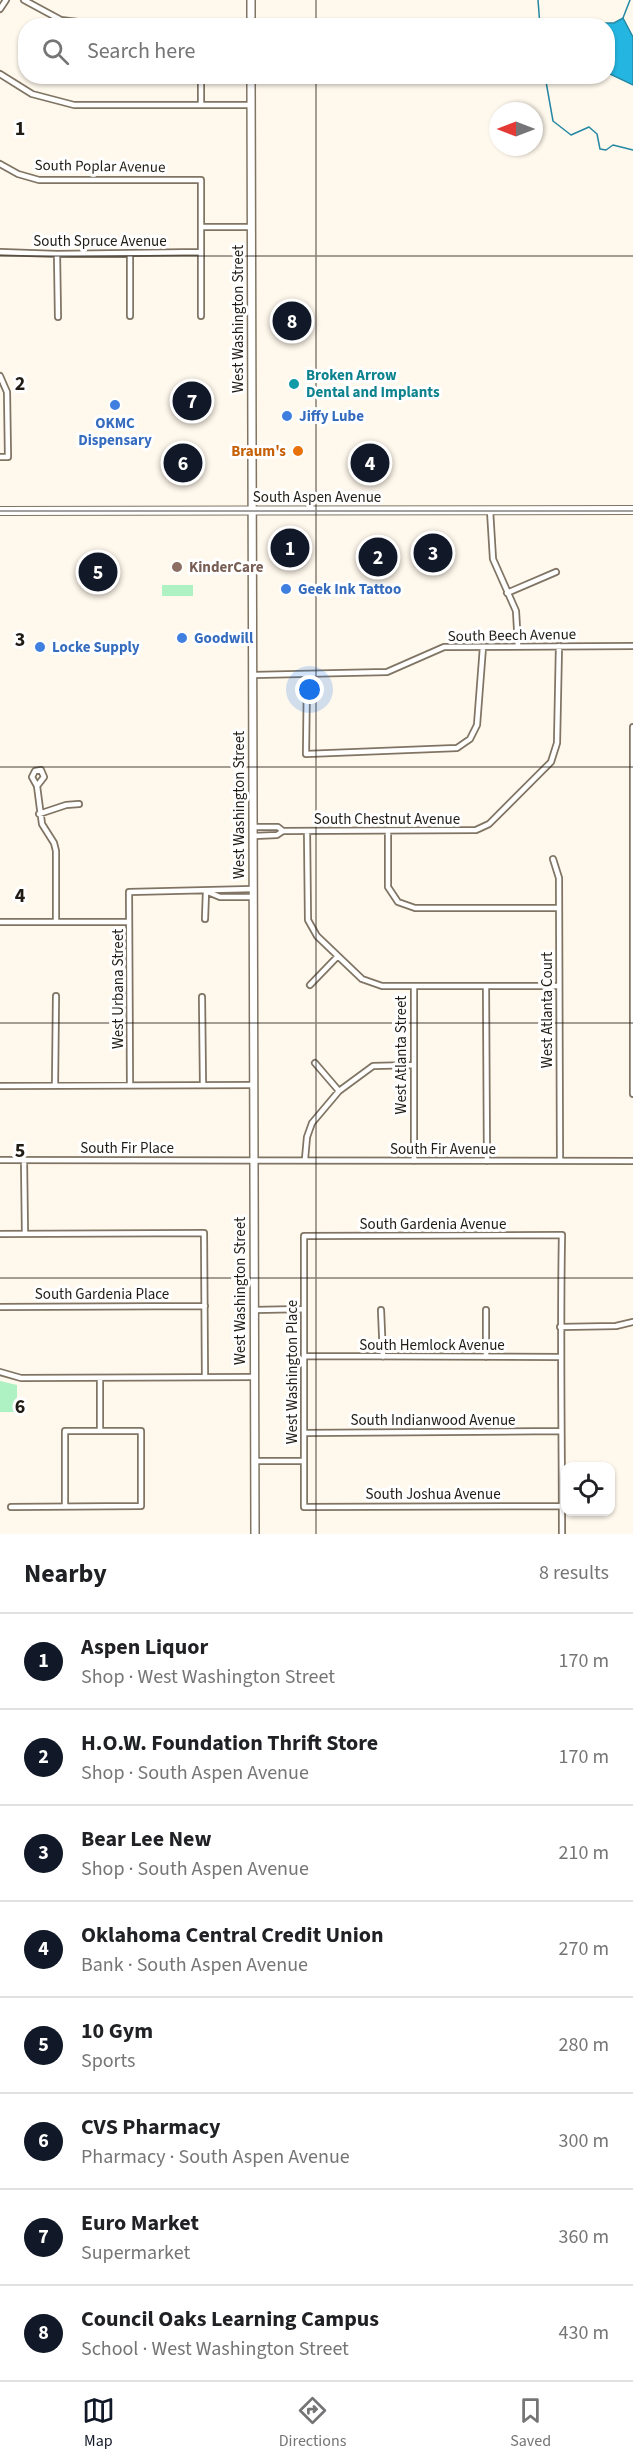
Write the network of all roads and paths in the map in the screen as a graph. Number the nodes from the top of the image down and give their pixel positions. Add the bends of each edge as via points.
1 (6, 0) edge
2 (24, 0) edge
3 (251, 0) edge
4 (0, 9) edge
5 (57, 18) edge
6 (251, 18) edge
7 (0, 74) edge
8 (201, 84) edge
9 (251, 84) edge
10 (201, 105) junction
11 (252, 105) junction
12 (0, 164) edge
13 (201, 227) junction
14 (251, 227) junction
15 (201, 252) junction
16 (130, 253) junction
17 (0, 254) edge
18 (57, 254) junction
19 (130, 316) dead end
20 (201, 316) dead end
21 (58, 317) dead end
22 (0, 376) edge
23 (0, 457) edge
24 (252, 510) junction
25 (490, 510) junction
26 (633, 510) edge
27 (0, 511) edge
28 (556, 572) dead end
29 (507, 593) junction
30 (518, 646) junction
31 (559, 646) junction
32 (633, 646) edge
33 (483, 647) junction
34 (253, 675) junction
35 (307, 675) junction
36 (633, 727) edge
37 (633, 775) edge
38 (37, 786) dead end
39 (79, 804) dead end
40 (39, 814) junction
41 (253, 831) junction
42 (307, 831) junction
43 (388, 832) junction
44 (553, 859) dead end
45 (633, 882) edge
46 (206, 891) junction
47 (253, 893) junction
48 (559, 908) junction
49 (205, 919) dead end
50 (56, 921) junction
51 (0, 922) edge
52 (129, 922) junction
53 (337, 957) junction
54 (633, 958) edge
55 (310, 984) dead end
56 (414, 986) junction
57 (558, 986) junction
58 (486, 987) junction
59 (56, 996) dead end
60 (202, 997) dead end
61 (315, 1063) dead end
62 (413, 1065) junction
63 (130, 1085) junction
64 (203, 1085) junction
65 (254, 1085) junction
66 (0, 1086) edge
67 (56, 1086) junction
68 (339, 1090) junction
69 (633, 1094) edge
70 (305, 1159) junction
71 (0, 1160) edge
72 (24, 1160) junction
73 (254, 1160) junction
74 (414, 1161) junction
75 (487, 1161) junction
76 (560, 1161) junction
77 (633, 1161) edge
78 (0, 1234) edge
79 (25, 1234) junction
80 (303, 1236) joint
81 (205, 1306) junction
82 (0, 1307) edge
83 (304, 1309) junction
84 (254, 1310) junction
85 (381, 1310) dead end
86 (486, 1310) dead end
87 (633, 1322) edge
88 (560, 1327) junction
89 (304, 1356) junction
90 (382, 1357) junction
91 (486, 1357) junction
92 (561, 1357) junction
93 (0, 1372) edge
94 (205, 1377) junction
95 (254, 1377) junction
96 (100, 1378) junction
97 (100, 1431) junction
98 (561, 1431) junction
99 (304, 1433) junction
100 (254, 1461) junction
101 (304, 1461) junction
102 (561, 1462) edge
103 (65, 1506) junction
104 (561, 1506) edge
105 (12, 1507) dead end
106 (304, 1507) joint
107 (562, 1516) edge
108 (255, 1534) edge
109 (562, 1534) edge

1 - 4 street
2 - 5 street
3 - 6 main road
7 - 10 street via 32,94 74,105
8 - 10 street
9 - 11 main road, West Washington Street
10 - 11 street
11 - 14 main road, West Washington Street
12 - 13 street, South Poplar Avenue via 39,180 201,180
13 - 14 street
13 - 15 street
14 - 24 main road, West Washington Street
15 - 16 street, South Spruce Avenue
15 - 20 street
16 - 18 street, South Spruce Avenue
16 - 19 street
17 - 18 street, South Spruce Avenue
18 - 21 street
22 - 23 street via 7,392 8,457
24 - 25 main road, South Aspen Avenue
24 - 27 main road, South Aspen Avenue
24 - 34 main road, West Washington Street
25 - 26 main road, South Aspen Avenue
25 - 29 street via 493,559
28 - 29 street
29 - 30 street via 516,611
30 - 31 street, South Beech Avenue
30 - 33 street, South Beech Avenue
31 - 32 street, South Beech Avenue
31 - 43 street, South Chestnut Avenue via 557,743 551,762 489,824 476,830
33 - 35 street, South Beech Avenue via 444,646 387,672
33 - 35 street via 477,725 470,739 457,748 306,754
34 - 35 street, South Beech Avenue
34 - 41 main road, West Washington Street
36 - 37 street
37 - 45 street
38 - 40 street
39 - 40 street
40 - 50 street via 56,852
41 - 42 street, South Chestnut Avenue via 277,835 283,831
41 - 47 main road, West Washington Street
42 - 43 street, South Chestnut Avenue
42 - 53 street via 308,920
43 - 48 street via 388,887 398,902 415,908
44 - 48 street, West Atlanta Court via 559,878
45 - 54 street
46 - 47 street via 220,897
46 - 49 street
46 - 52 street, West Urbana Street via 129,892
47 - 65 main road, West Washington Street
48 - 57 street, West Atlanta Court
50 - 51 street
50 - 52 street
52 - 63 street, West Urbana Street
53 - 55 street
53 - 56 street via 372,984
54 - 69 street
56 - 58 street
56 - 62 street, West Atlanta Street
57 - 58 street
57 - 76 street, West Atlanta Court
58 - 75 street
59 - 67 street
60 - 64 street
61 - 68 street
62 - 68 street via 374,1066
62 - 74 street, West Atlanta Street
63 - 64 street
63 - 67 street
64 - 65 street
65 - 73 main road, West Washington Street
66 - 67 street
68 - 70 street via 312,1123
70 - 73 street, South Fir Avenue
70 - 74 street, South Fir Avenue
71 - 72 street, South Fir Place
72 - 73 street, South Fir Place
72 - 79 street
73 - 84 main road, West Washington Street
74 - 75 street, South Fir Avenue
75 - 76 street, South Fir Avenue
76 - 77 street, South Fir Avenue
78 - 79 street
79 - 81 street via 204,1233
80 - 83 street, West Washington Place
80 - 88 street, South Gardenia Avenue via 562,1235
81 - 82 street, South Gardenia Place
81 - 94 street
83 - 84 street
83 - 89 street, West Washington Place
84 - 95 main road, West Washington Street
85 - 90 street
86 - 91 street
87 - 88 street
88 - 92 street
89 - 90 street, South Hemlock Avenue
89 - 99 street, West Washington Place
90 - 91 street, South Hemlock Avenue
91 - 92 street, South Hemlock Avenue
92 - 98 street
93 - 96 street via 21,1378
94 - 95 street
94 - 96 street
95 - 100 main road, West Washington Street
96 - 97 street
97 - 103 street via 65,1431
97 - 103 street via 141,1431 141,1506
98 - 99 street, South Indianwood Avenue
98 - 102 street
99 - 101 street, West Washington Place
100 - 101 street
100 - 108 main road, West Washington Street
101 - 106 street, West Washington Place
103 - 105 street
104 - 106 street, South Joshua Avenue
107 - 109 street

